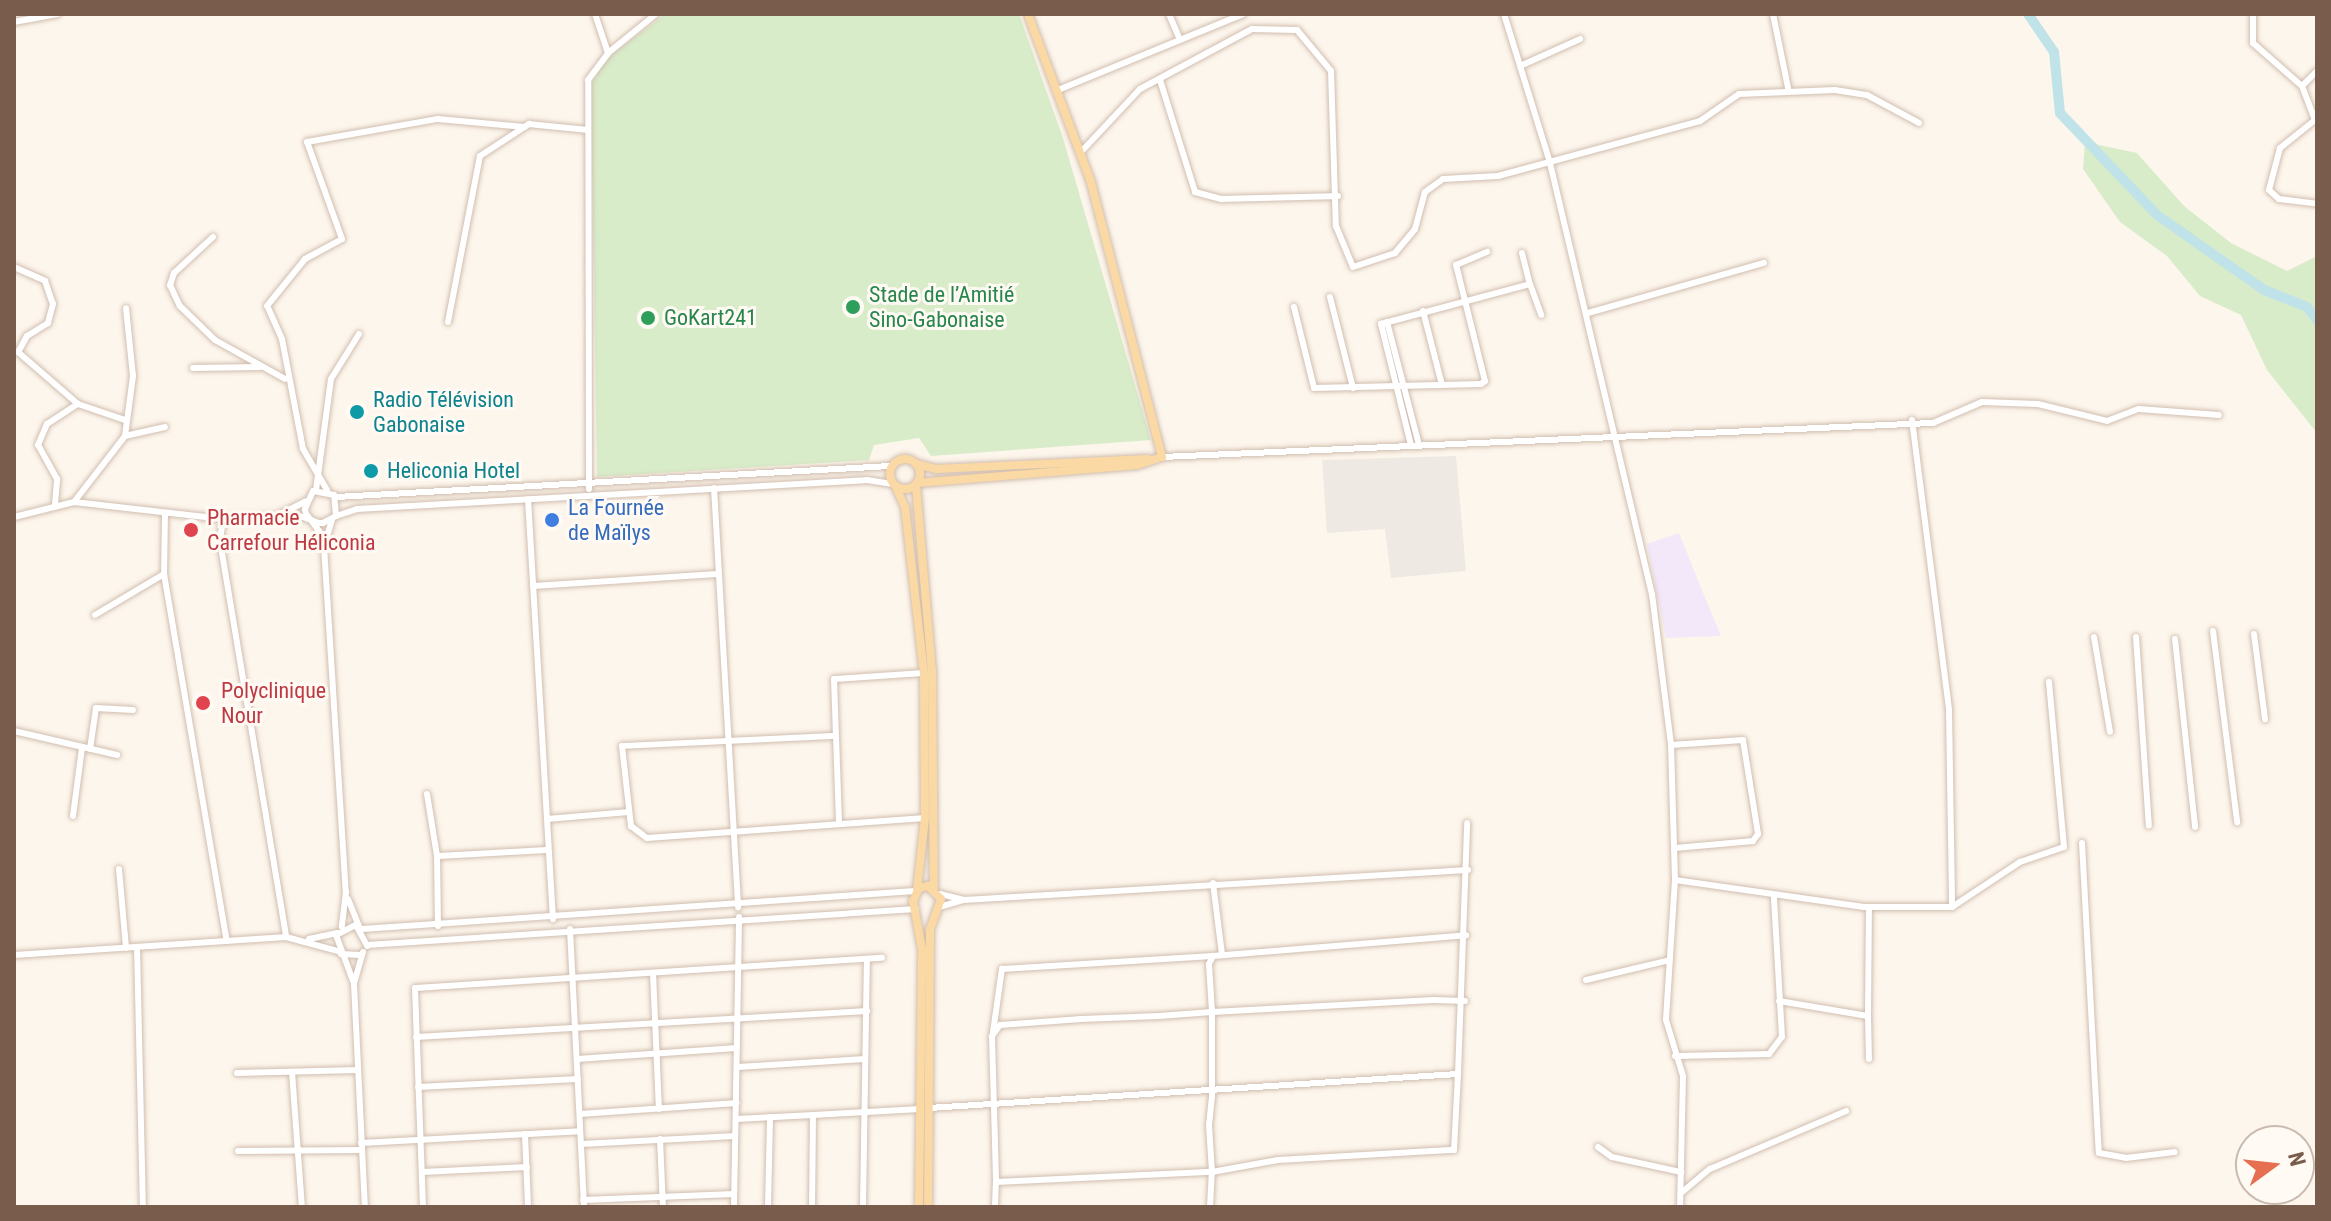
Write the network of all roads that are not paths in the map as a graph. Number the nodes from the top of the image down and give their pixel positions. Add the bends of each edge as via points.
1 (57, 14) edge
2 (595, 14) edge
3 (656, 14) edge
4 (1028, 14) edge
5 (1169, 14) edge
6 (1243, 14) edge
7 (1504, 14) edge
8 (1773, 14) edge
9 (2253, 14) edge
10 (42, 15) edge
11 (14, 22) edge
12 (1580, 39) dead end
13 (1180, 40) junction
14 (608, 53) junction
15 (1520, 66) junction
16 (2317, 71) edge
17 (1160, 80) junction
18 (2302, 86) junction
19 (1788, 88) junction
20 (1058, 90) junction
21 (1919, 123) dead end
22 (525, 127) junction
23 (588, 130) junction
24 (1081, 152) junction
25 (1550, 163) junction
26 (1338, 196) junction
27 (2317, 204) edge
28 (213, 237) dead end
29 (1487, 252) dead end
30 (1522, 253) dead end
31 (1764, 263) dead end
32 (14, 267) edge
33 (1530, 284) junction
34 (1330, 297) dead end
35 (1462, 300) junction
36 (1294, 307) dead end
37 (126, 308) dead end
38 (1423, 311) junction
39 (1588, 313) junction
40 (1541, 315) dead end
41 (448, 322) dead end
42 (1387, 322) junction
43 (359, 334) dead end
44 (260, 367) junction
45 (193, 368) dead end
46 (285, 379) junction
47 (1442, 385) junction
48 (1353, 388) junction
49 (1397, 388) junction
50 (1406, 388) junction
51 (78, 404) junction
52 (2219, 415) dead end
53 (125, 420) junction
54 (1912, 420) junction
55 (165, 427) dead end
56 (1614, 433) junction
57 (125, 436) junction
58 (1415, 445) junction
59 (1157, 458) junction
60 (916, 464) junction
61 (891, 466) junction
62 (321, 472) junction
63 (916, 484) junction
64 (894, 485) junction
65 (589, 487) junction
66 (714, 488) junction
67 (316, 490) junction
68 (327, 490) junction
69 (589, 495) junction
70 (336, 497) junction
71 (528, 499) junction
72 (306, 501) junction
73 (74, 502) junction
74 (55, 504) junction
75 (165, 513) junction
76 (14, 517) edge
77 (274, 517) junction
78 (334, 518) junction
79 (223, 519) junction
80 (311, 520) junction
81 (324, 546) junction
82 (164, 574) junction
83 (718, 574) junction
84 (533, 586) junction
85 (95, 615) dead end
86 (2213, 631) dead end
87 (2254, 634) dead end
88 (2094, 637) dead end
89 (2136, 637) dead end
90 (2175, 639) dead end
91 (924, 673) junction
92 (2049, 682) dead end
93 (133, 710) dead end
94 (2265, 719) dead end
95 (14, 731) edge
96 (2110, 732) dead end
97 (834, 736) junction
98 (727, 739) junction
99 (1671, 745) junction
100 (86, 749) junction
101 (117, 755) dead end
102 (427, 794) dead end
103 (629, 812) junction
104 (73, 816) dead end
105 (925, 818) junction
106 (547, 819) junction
107 (839, 822) junction
108 (2237, 822) dead end
109 (1467, 823) dead end
110 (2149, 826) dead end
111 (2195, 827) dead end
112 (735, 831) junction
113 (2082, 843) dead end
114 (1675, 848) junction
115 (548, 850) junction
116 (437, 856) junction
117 (119, 869) dead end
118 (1468, 870) junction
119 (1675, 880) junction
120 (1213, 883) junction
121 (916, 890) junction
122 (937, 891) junction
123 (346, 892) junction
124 (1774, 897) junction
125 (964, 900) junction
126 (738, 907) junction
127 (1869, 907) junction
128 (1952, 907) junction
129 (917, 909) junction
130 (937, 909) junction
131 (739, 917) junction
132 (553, 919) junction
133 (438, 926) junction
134 (361, 928) junction
135 (570, 929) junction
136 (340, 930) junction
137 (1466, 935) junction
138 (286, 937) junction
139 (309, 939) junction
140 (227, 941) junction
141 (137, 947) junction
142 (126, 948) junction
143 (365, 949) junction
144 (339, 952) junction
145 (1222, 954) junction
146 (14, 955) edge
147 (1213, 956) junction
148 (882, 958) dead end
149 (867, 959) junction
150 (1670, 960) junction
151 (738, 968) junction
152 (653, 973) junction
153 (573, 978) junction
154 (1586, 980) dead end
155 (354, 984) junction
156 (1465, 1001) junction
157 (1779, 1001) junction
158 (867, 1011) junction
159 (1212, 1012) junction
160 (1868, 1016) junction
161 (738, 1017) junction
162 (654, 1022) junction
163 (575, 1029) junction
164 (992, 1036) junction
165 (416, 1037) junction
166 (737, 1048) junction
167 (656, 1054) junction
168 (1675, 1056) junction
169 (577, 1059) junction
170 (865, 1059) junction
171 (1869, 1059) dead end
172 (738, 1067) junction
173 (358, 1070) junction
174 (292, 1072) junction
175 (237, 1073) dead end
176 (1458, 1074) junction
177 (578, 1079) junction
178 (418, 1087) junction
179 (1212, 1095) junction
180 (737, 1103) junction
181 (994, 1106) junction
182 (659, 1109) junction
183 (925, 1109) junction
184 (1846, 1111) dead end
185 (580, 1114) junction
186 (813, 1115) junction
187 (864, 1115) junction
188 (770, 1117) junction
189 (736, 1119) junction
190 (580, 1131) junction
191 (525, 1134) junction
192 (735, 1136) junction
193 (421, 1139) junction
194 (660, 1139) junction
195 (581, 1144) junction
196 (362, 1146) junction
197 (1598, 1147) dead end
198 (238, 1151) dead end
199 (297, 1151) junction
200 (2175, 1152) dead end
201 (527, 1167) junction
202 (422, 1172) junction
203 (1212, 1172) junction
204 (1681, 1172) junction
205 (996, 1182) junction
206 (1681, 1193) junction
207 (734, 1194) junction
208 (663, 1197) junction
209 (584, 1204) edge
210 (143, 1207) edge
211 (302, 1207) edge
212 (365, 1207) edge
213 (423, 1207) edge
214 (528, 1207) edge
215 (663, 1207) edge
216 (734, 1207) edge
217 (768, 1207) edge
218 (812, 1207) edge
219 (863, 1207) edge
220 (919, 1207) edge
221 (928, 1207) edge
222 (995, 1207) edge
223 (1210, 1207) edge
224 (1680, 1207) edge

1 - 10 street
2 - 14 street
3 - 14 street
4 - 20 main road
5 - 13 street
6 - 13 street
7 - 15 street
8 - 19 street
9 - 18 street via 2253,43
10 - 11 street
12 - 15 street
13 - 20 street
14 - 23 street via 588,80
15 - 25 street
16 - 18 street
17 - 24 street via 1128,98
17 - 26 street via 1195,192 1222,199
17 - 26 street via 1258,26 1297,30 1331,71
18 - 27 street via 2315,120 2280,148 2269,190 2279,199
19 - 21 street via 1867,95
19 - 25 street via 1739,94 1700,121
20 - 24 main road
22 - 23 street
22 - 41 street via 476,163
22 - 46 street via 438,119 307,142 342,239 305,259 268,299 282,339
23 - 65 street
24 - 59 main road
25 - 26 street via 1498,176 1443,179 1425,192 1415,229 1395,253 1353,267 1336,226
25 - 39 street
28 - 44 street via 174,273 170,285 196,324
29 - 35 street via 1456,265
30 - 33 street
31 - 39 street
32 - 51 street via 45,281 53,304 48,323 27,336 18,352
33 - 35 street
33 - 40 street
34 - 48 street
35 - 38 street
35 - 47 street via 1485,381
36 - 48 street via 1314,388
37 - 53 street via 133,376
38 - 42 street
38 - 47 street
39 - 56 street
42 - 49 street via 1381,324
42 - 50 street
43 - 62 street via 331,379
44 - 45 street
44 - 46 street
46 - 62 street via 303,449
47 - 50 street
48 - 49 street
49 - 50 street
49 - 58 street
50 - 58 street
51 - 53 street
51 - 74 street via 47,424 38,445 57,479
52 - 54 street via 2139,409 2107,421 2038,404 1982,402 1933,423
53 - 57 street
54 - 56 street
54 - 128 street via 1949,710
55 - 57 street
56 - 58 street
56 - 99 street via 1652,594
57 - 73 street
58 - 59 street
59 - 60 main road via 936,469
59 - 63 main road
60 - 61 main road via 903,458
60 - 63 main road
61 - 64 main road
61 - 65 street
62 - 67 street
62 - 68 street
63 - 64 main road
63 - 122 main road via 932,672
64 - 66 street
64 - 91 main road via 905,507
65 - 69 street
65 - 70 street
66 - 69 street
66 - 83 street
67 - 68 street
67 - 72 street
68 - 70 street
69 - 71 street
70 - 78 street
71 - 78 street via 357,509
71 - 84 street
72 - 77 street
72 - 80 street
73 - 74 street
73 - 75 street
74 - 76 street
75 - 79 street
75 - 82 street
77 - 79 street
77 - 80 street
78 - 80 street
78 - 81 street
79 - 138 street via 220,541
80 - 81 street
81 - 123 street
82 - 85 street
82 - 140 street
83 - 84 street
83 - 98 street
84 - 106 street
86 - 108 street
87 - 94 street
88 - 96 street
89 - 110 street
90 - 111 street
91 - 97 street via 834,679
91 - 105 main road
92 - 128 street via 2064,847 2020,862
93 - 100 street via 96,708
95 - 100 street
97 - 98 street
97 - 107 street
98 - 103 street via 622,746
98 - 112 street
99 - 114 street
99 - 114 street via 1743,740 1758,834 1753,841
100 - 101 street
100 - 104 street
102 - 116 street
103 - 106 street
103 - 112 street via 631,826 647,838
105 - 107 street
105 - 121 main road
106 - 115 street
107 - 112 street
109 - 118 street
112 - 126 street
113 - 200 street via 2099,1153 2126,1158
114 - 119 street
115 - 116 street
115 - 132 street
116 - 133 street
117 - 142 street
118 - 120 street
118 - 137 street
119 - 124 street
119 - 150 street
120 - 125 street
120 - 145 street
121 - 122 main road
121 - 126 street
121 - 129 main road
122 - 125 street
122 - 130 main road
123 - 134 street
123 - 136 street
124 - 127 street
124 - 157 street
125 - 130 street
126 - 132 street
127 - 128 street
127 - 160 street
129 - 130 main road
129 - 131 street
129 - 183 main road
130 - 183 main road
131 - 135 street
131 - 151 street
132 - 133 street
133 - 134 street
134 - 136 street
134 - 143 street
135 - 143 street
135 - 153 street
136 - 139 street
136 - 144 street
137 - 145 street
137 - 156 street
138 - 139 street
138 - 140 street
139 - 144 street
140 - 141 street
141 - 142 street
141 - 210 street
142 - 146 street
143 - 144 street
143 - 155 street
144 - 155 street
145 - 147 street
147 - 159 street
147 - 164 street via 1002,969
148 - 149 street
149 - 151 street
149 - 158 street
150 - 154 street
150 - 168 street via 1666,1020
151 - 152 street
151 - 161 street
152 - 153 street
152 - 162 street
153 - 163 street
153 - 165 street via 415,988
155 - 173 street
156 - 159 street
156 - 176 street
157 - 160 street
157 - 168 street via 1782,1037 1769,1054
158 - 161 street
158 - 170 street
159 - 164 street via 1000,1025
159 - 179 street
160 - 171 street
161 - 162 street
161 - 166 street
162 - 163 street
162 - 167 street
163 - 165 street
163 - 169 street
164 - 181 street
165 - 178 street
166 - 167 street
166 - 172 street
167 - 169 street
167 - 182 street
168 - 204 street via 1683,1076
169 - 177 street
170 - 172 street
170 - 187 street
172 - 180 street
173 - 174 street
173 - 196 street
174 - 175 street
174 - 199 street
176 - 179 street
176 - 203 street via 1454,1150 1278,1160
177 - 178 street
177 - 185 street
178 - 193 street
179 - 181 street
179 - 203 street
180 - 182 street
180 - 189 street
181 - 183 street
181 - 205 street
182 - 185 street
183 - 187 street
183 - 220 main road
183 - 221 main road
184 - 206 street via 1804,1125 1754,1156 1710,1169
185 - 190 street
186 - 187 street
186 - 188 street
186 - 218 street
187 - 219 street
188 - 189 street
188 - 217 street
189 - 192 street
190 - 191 street
190 - 195 street
191 - 193 street
191 - 201 street
192 - 194 street
192 - 207 street
193 - 196 street
193 - 202 street
194 - 195 street
194 - 208 street
195 - 209 street
196 - 199 street
196 - 212 street
197 - 204 street via 1612,1157
198 - 199 street
199 - 211 street
201 - 202 street
201 - 214 street
202 - 213 street
203 - 205 street
203 - 223 street
204 - 206 street
205 - 222 street
206 - 224 street
207 - 208 street
207 - 216 street
208 - 209 street
208 - 215 street

